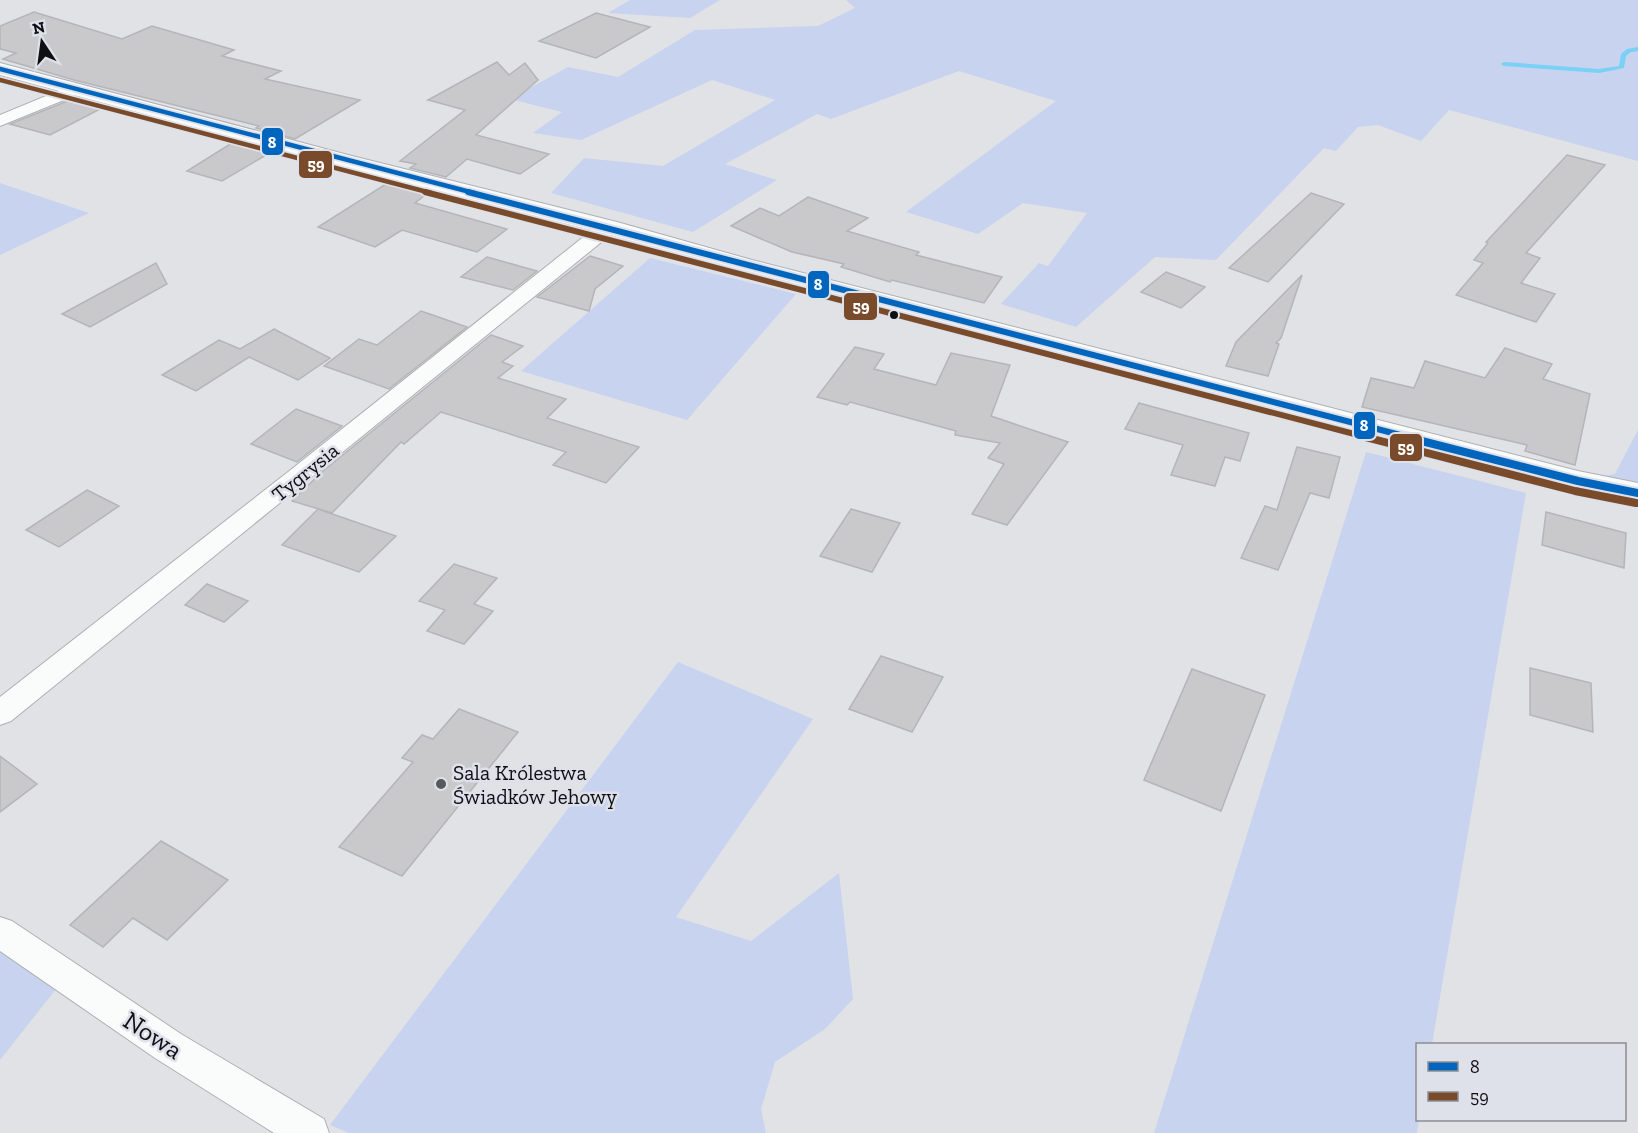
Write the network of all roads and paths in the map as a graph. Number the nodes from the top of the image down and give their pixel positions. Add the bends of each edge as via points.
1 (0, 69) edge
2 (75, 89) junction
3 (0, 121) edge
4 (608, 227) junction
5 (1638, 493) edge
6 (0, 713) edge
7 (0, 932) edge
8 (310, 1133) edge

1 - 2 street
2 - 3 street
2 - 4 street
4 - 5 street via 1578,481
4 - 6 street, Tygrysia
7 - 8 street, Nowa via 168,1046

